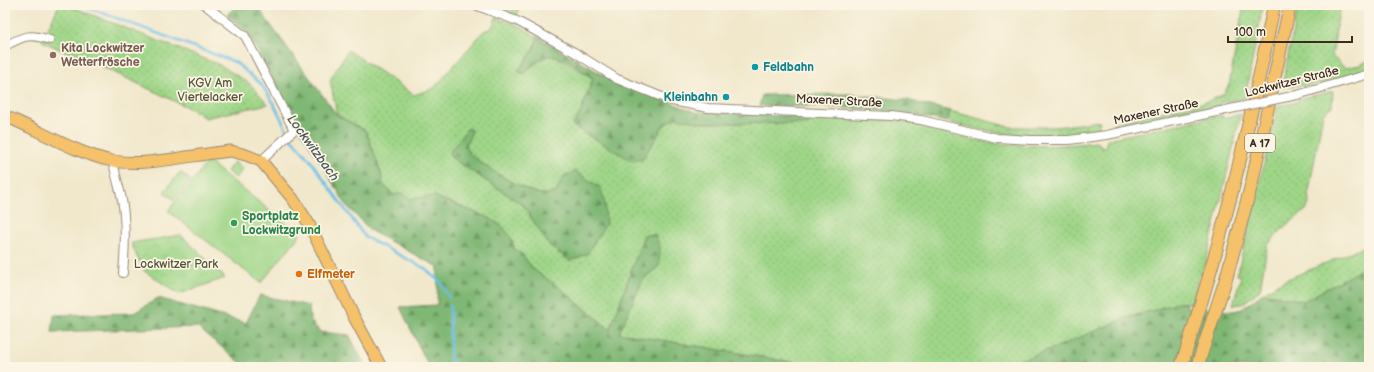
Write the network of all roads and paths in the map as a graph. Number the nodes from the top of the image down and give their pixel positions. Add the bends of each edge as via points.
1 (206, 5) edge
2 (475, 5) edge
3 (1274, 5) edge
4 (1290, 5) edge
5 (50, 40) dead end
6 (5, 46) edge
7 (1369, 74) edge
8 (1221, 111) joint
9 (5, 116) edge
10 (113, 161) junction
11 (261, 161) junction
12 (123, 274) dead end
13 (381, 367) edge
14 (1181, 367) edge
15 (1197, 367) edge

1 - 11 street via 244,36 294,130
2 - 8 street, Maxener Straße via 517,21 617,79 672,101 708,108 891,116 921,120 997,138 1032,140 1069,140 1107,135
3 - 14 highway, A 17 via 1252,113 1211,276
4 - 15 highway, A 17 via 1252,182 1226,279
5 - 6 street via 27,35
7 - 8 street, Lockwitzer Straße, bridge via 1297,95
9 - 10 main road via 96,157
10 - 11 main road via 140,162 231,152
10 - 12 street via 121,196 125,253
11 - 13 main road via 293,199 309,224

